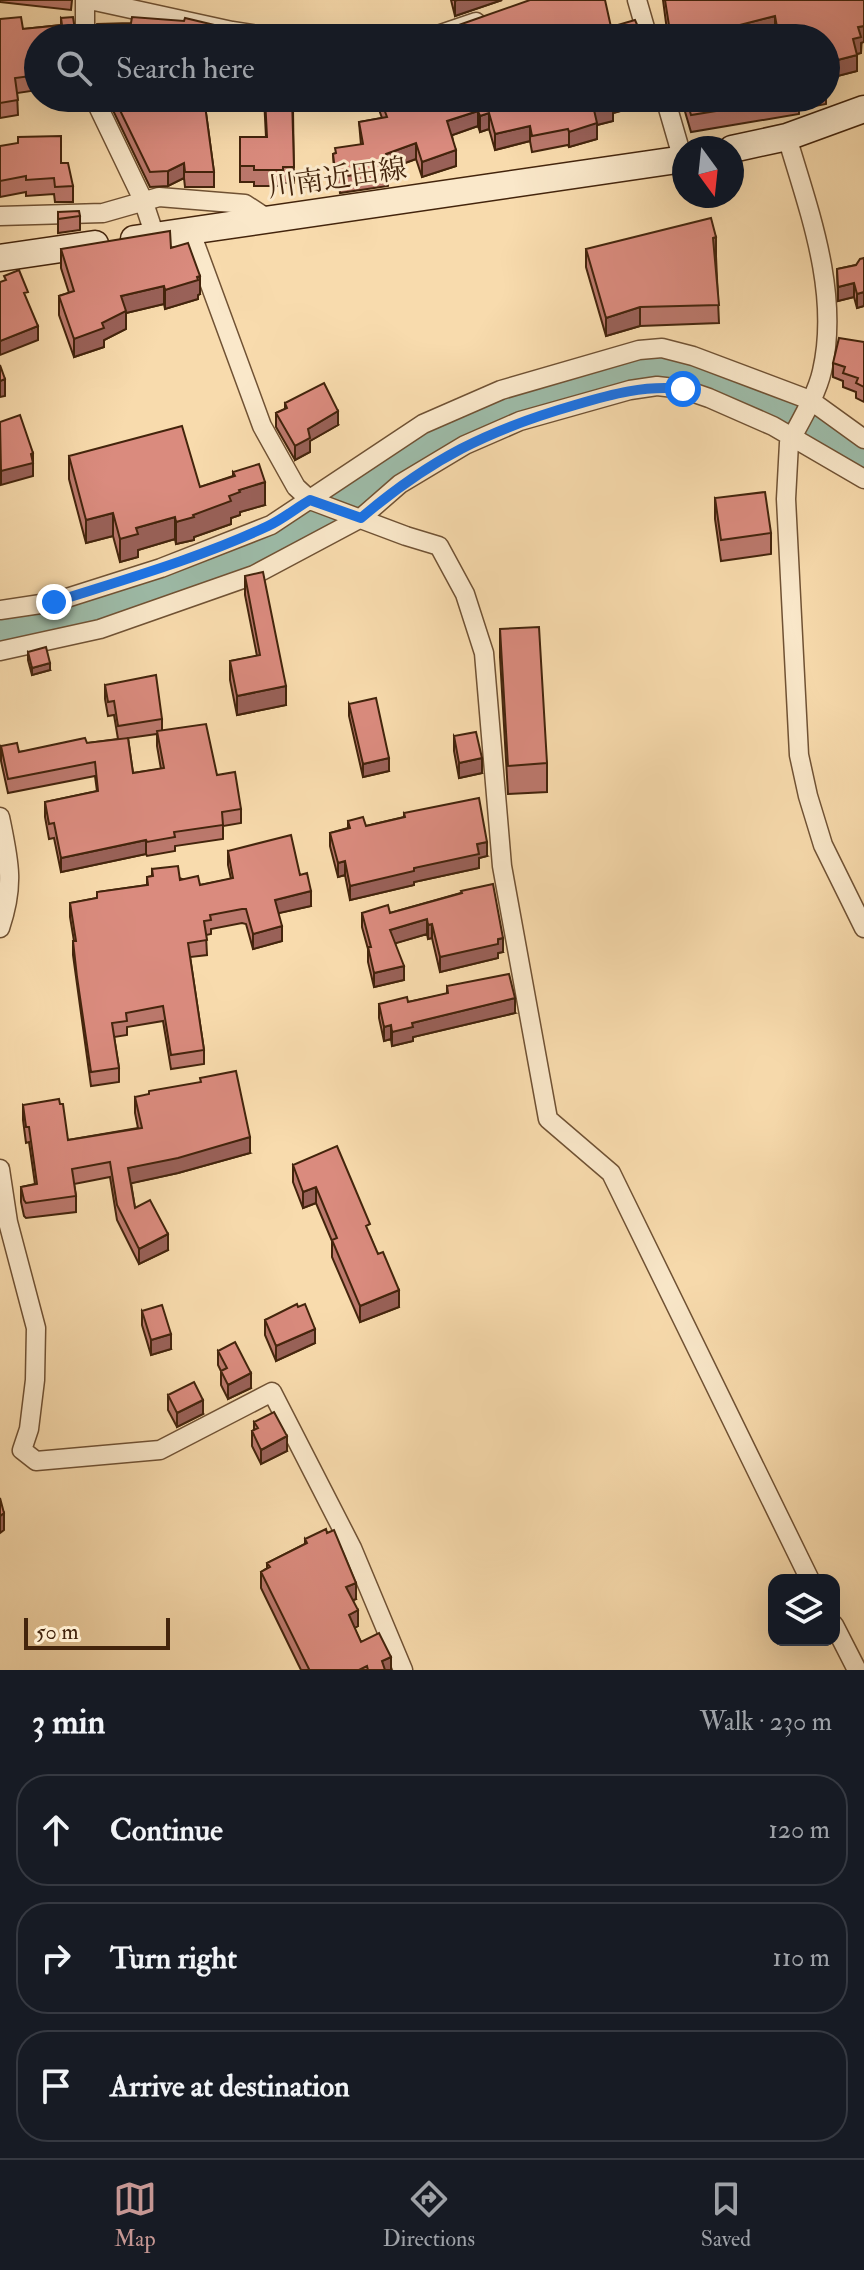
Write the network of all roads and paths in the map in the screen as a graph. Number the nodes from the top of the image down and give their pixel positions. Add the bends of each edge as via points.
1 (87, 0) edge
2 (637, 0) edge
3 (498, 14) edge
4 (86, 24) edge
5 (198, 24) edge
6 (469, 24) edge
7 (644, 24) edge
8 (864, 109) edge
9 (101, 112) edge
10 (669, 112) edge
11 (676, 136) edge
12 (787, 137) junction
13 (744, 146) edge
14 (672, 162) edge
15 (143, 200) junction
16 (0, 216) edge
17 (268, 219) junction
18 (190, 230) junction
19 (155, 236) junction
20 (0, 258) edge
21 (808, 403) junction
22 (793, 434) junction
23 (864, 439) edge
24 (864, 479) edge
25 (315, 502) junction
26 (356, 516) junction
27 (0, 610) edge
28 (0, 651) edge
29 (0, 817) edge
30 (0, 928) edge
31 (864, 928) edge
32 (0, 1169) edge
33 (807, 1574) edge
34 (840, 1637) edge
35 (403, 1670) edge
36 (857, 1670) edge

1 - 4 street
1 - 5 street
2 - 7 street
3 - 6 street
8 - 12 main road
9 - 15 street
10 - 11 street
12 - 13 main road
12 - 21 street via 814,226 826,299 822,372
14 - 17 main road, 川南近田線
15 - 16 street via 103,213
15 - 17 street via 245,204
15 - 19 street
17 - 18 main road, 川南近田線
18 - 19 main road, 川南近田線
18 - 25 street via 262,426 296,487
19 - 20 main road, 川南近田線
21 - 22 street
21 - 23 street
21 - 25 street via 693,356 662,348 639,350 501,390 423,424
22 - 24 street
22 - 26 street via 683,389 630,390 520,421 465,445
22 - 31 street via 786,499 799,755 823,845
25 - 26 street
25 - 27 street via 161,568 54,602
26 - 28 street via 254,575 100,629
26 - 33 street via 439,546 465,594 484,653 502,866 548,1119 611,1173
29 - 30 street via 10,868 9,901
32 - 35 street via 36,1328 35,1380 22,1450 36,1461 160,1450 272,1392 352,1548
34 - 36 street

